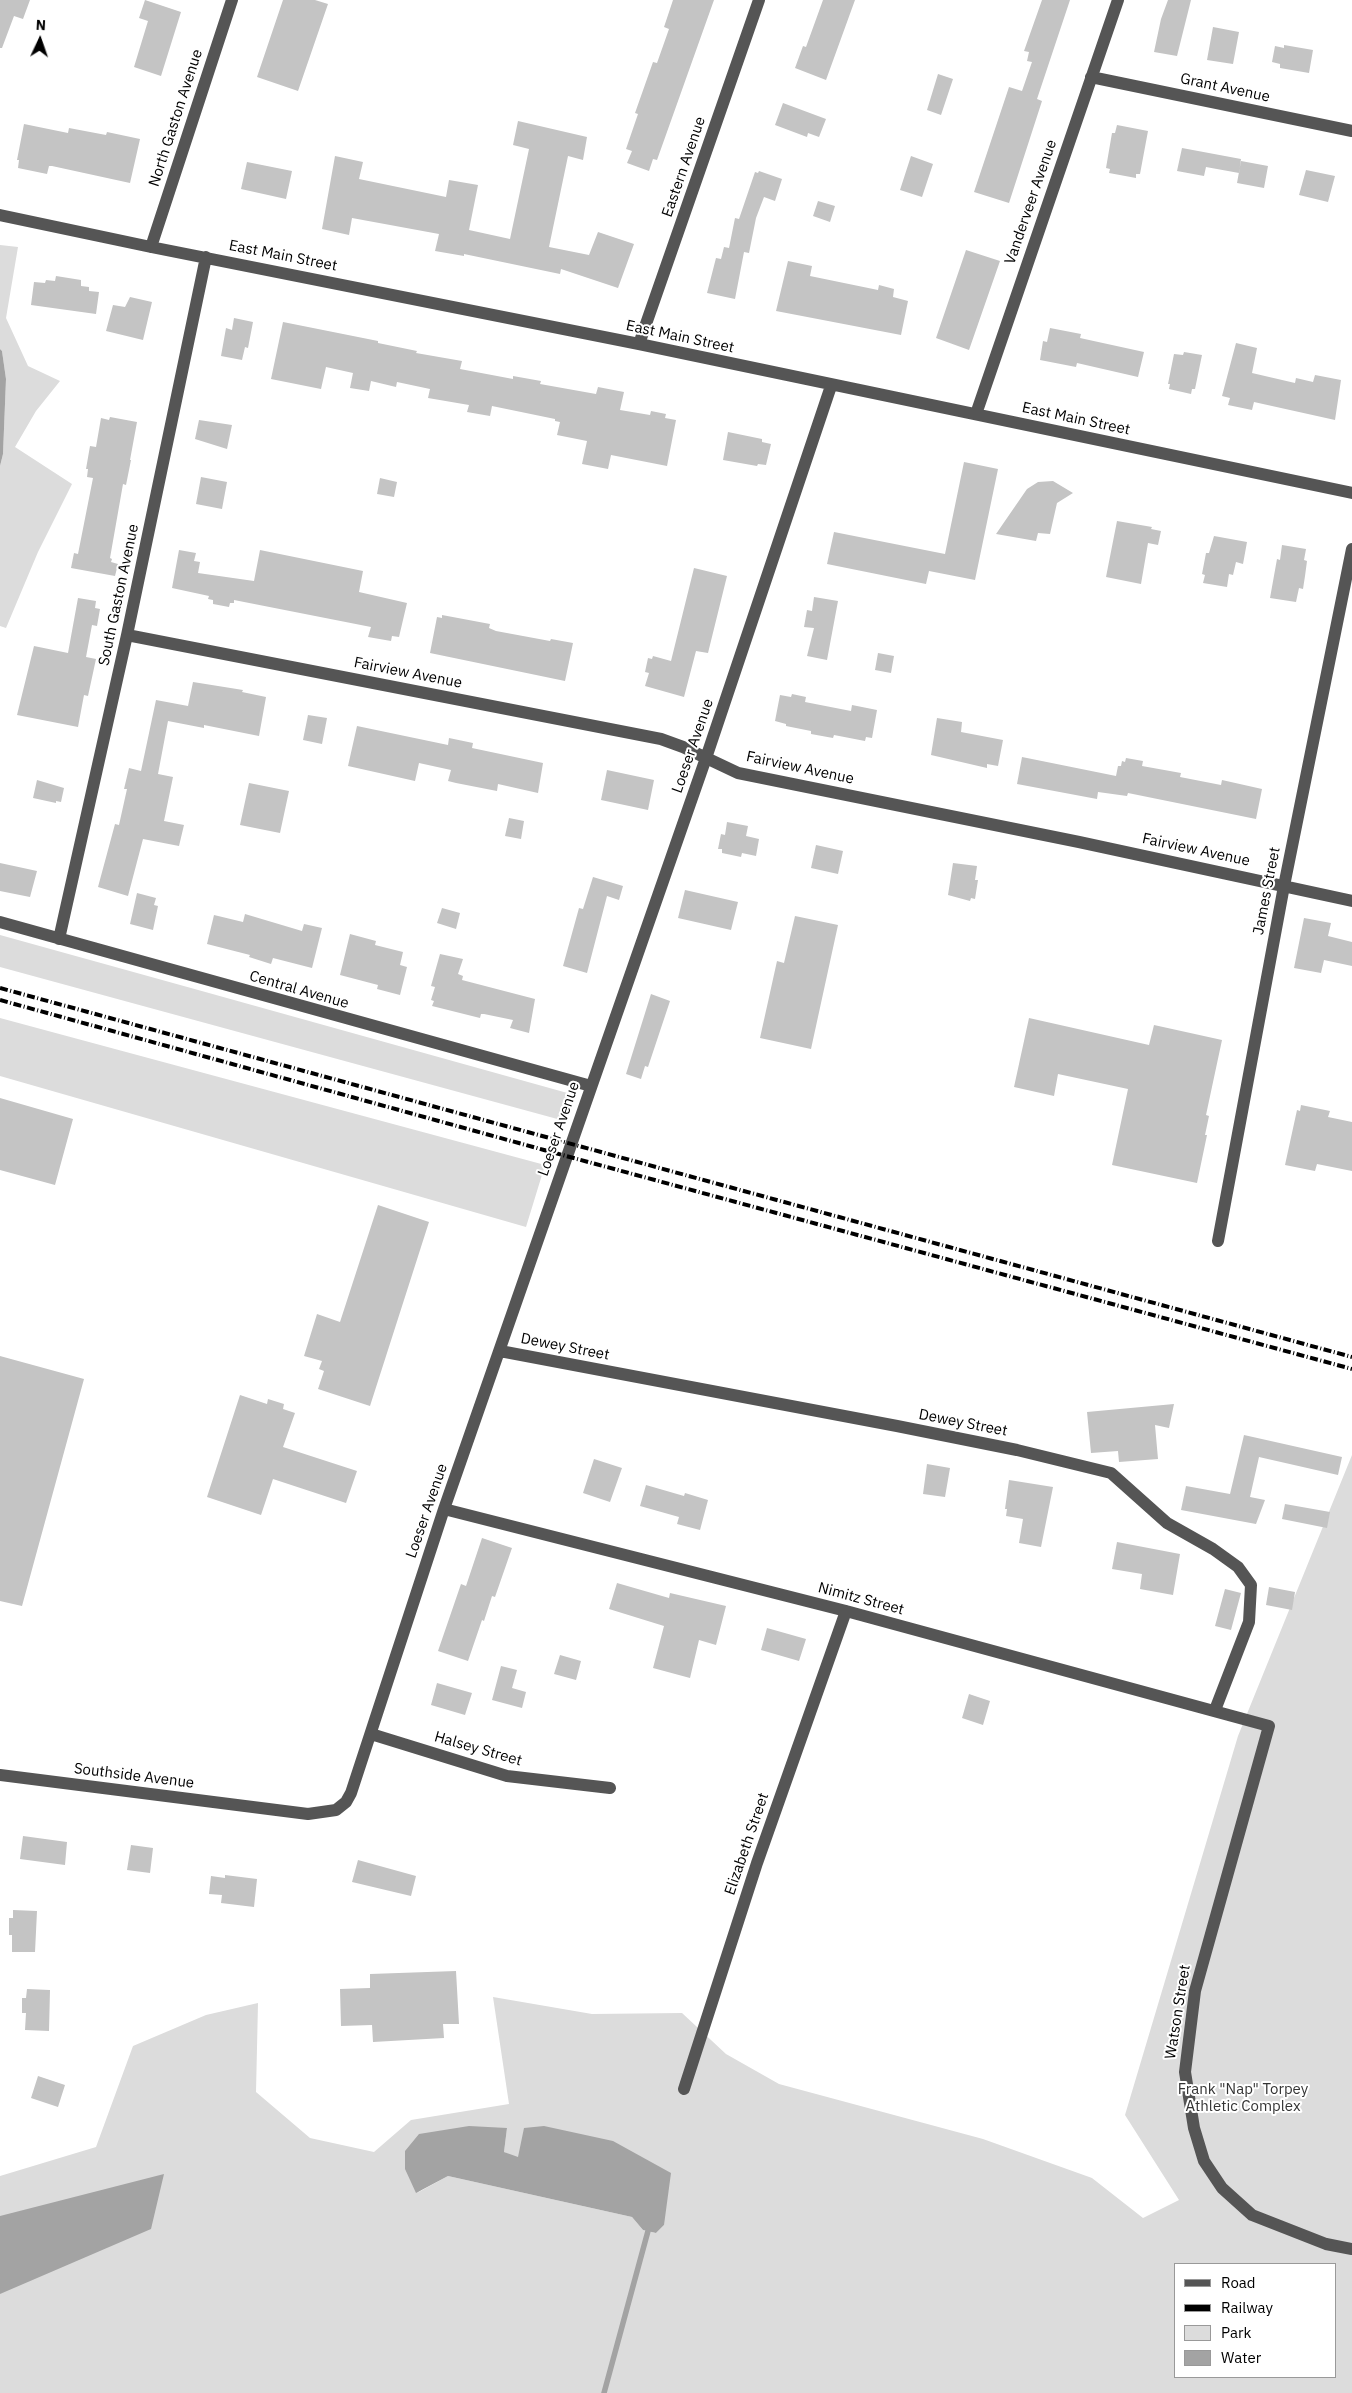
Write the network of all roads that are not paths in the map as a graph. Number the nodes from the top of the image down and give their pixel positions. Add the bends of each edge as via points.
1 (232, 0) edge
2 (759, 0) edge
3 (1118, 0) edge
4 (1091, 78) junction
5 (1352, 131) edge
6 (0, 214) edge
7 (151, 247) junction
8 (206, 257) junction
9 (639, 344) junction
10 (831, 386) junction
11 (976, 414) junction
12 (1352, 493) edge
13 (1352, 549) edge
14 (127, 635) junction
15 (706, 758) junction
16 (1284, 886) junction
17 (1352, 901) edge
18 (0, 922) edge
19 (59, 939) junction
20 (591, 1086) junction
21 (1218, 1241) dead end
22 (500, 1351) junction
23 (444, 1509) junction
24 (846, 1611) junction
25 (1214, 1710) junction
26 (1269, 1726) joint
27 (371, 1734) junction
28 (0, 1775) edge
29 (610, 1788) dead end
30 (265, 1808) joint
31 (684, 2089) dead end
32 (1352, 2249) edge

1 - 7 street, North Gaston Avenue
2 - 9 street, Eastern Avenue
3 - 4 street, Vanderveer Avenue
4 - 5 street, Grant Avenue
4 - 11 street, Vanderveer Avenue
6 - 7 street, East Main Street
7 - 8 street, East Main Street
8 - 9 street, East Main Street
8 - 14 street, South Gaston Avenue
9 - 10 street, East Main Street
10 - 11 street, East Main Street
10 - 15 street, Loeser Avenue
11 - 12 street, East Main Street
13 - 16 street, James Street
14 - 15 street, Fairview Avenue via 661,739
14 - 19 street, South Gaston Avenue
15 - 16 street, Fairview Avenue via 738,773
15 - 20 street, Loeser Avenue
16 - 17 street, Fairview Avenue
16 - 21 street, James Street
18 - 19 street, Central Avenue
19 - 20 street, Central Avenue
20 - 22 street, Loeser Avenue
22 - 23 street, Loeser Avenue
22 - 25 street, Dewey Street via 897,1426 1111,1473 1167,1523 1238,1566 1251,1585 1249,1622
23 - 24 street, Nimitz Street
23 - 27 street, Loeser Avenue
24 - 25 street, Nimitz Street
24 - 31 street, Elizabeth Street via 757,1862
25 - 26 street, Nimitz Street
26 - 32 street, Watson Street via 1195,1991 1185,2072 1194,2128 1204,2161 1222,2188 1252,2215 1326,2244
27 - 29 street, Halsey Street via 507,1776
27 - 30 street, Loeser Avenue via 351,1793 336,1810 308,1814
28 - 30 street, Southside Avenue

